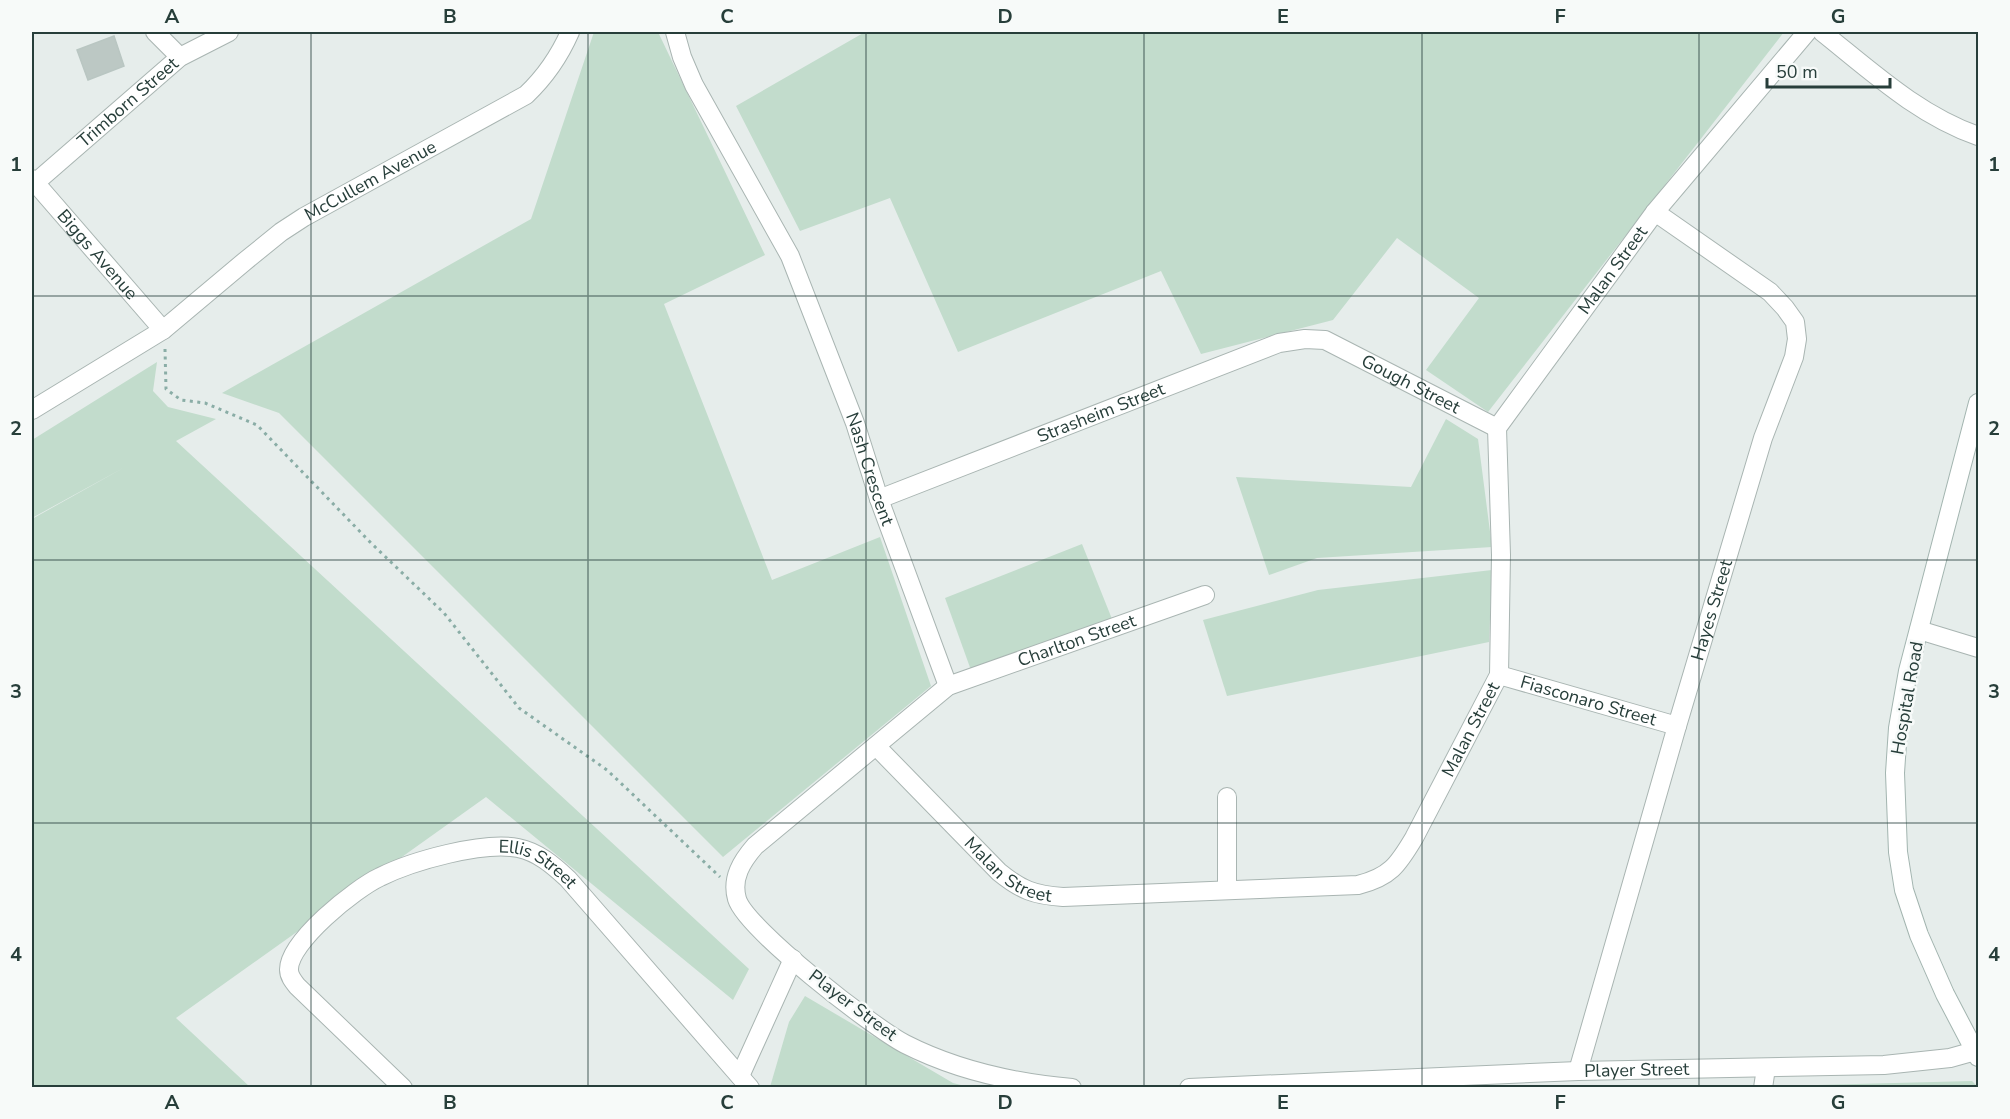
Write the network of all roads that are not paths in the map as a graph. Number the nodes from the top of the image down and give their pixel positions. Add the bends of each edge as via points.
1 (155, 32) edge
2 (229, 32) edge
3 (570, 32) edge
4 (675, 32) edge
5 (1807, 32) edge
6 (1822, 32) edge
7 (180, 57) junction
8 (1978, 136) edge
9 (33, 181) edge
10 (1655, 212) junction
11 (163, 330) junction
12 (1325, 340) joint
13 (1978, 403) edge
14 (32, 410) edge
15 (1497, 428) junction
16 (1974, 444) edge
17 (879, 499) junction
18 (1205, 595) dead end
19 (1919, 630) junction
20 (1978, 648) edge
21 (1498, 675) junction
22 (948, 686) junction
23 (1677, 726) junction
24 (876, 746) junction
25 (1227, 797) dead end
26 (1227, 890) junction
27 (793, 959) junction
28 (1977, 1054) edge
29 (1766, 1068) junction
30 (1578, 1071) junction
31 (745, 1082) edge
32 (403, 1088) edge
33 (1072, 1088) edge
34 (1189, 1088) edge
35 (1763, 1088) edge

1 - 7 street
2 - 7 street, Trimborn Street
3 - 11 street, McCullem Avenue via 557,61 526,95 288,227
4 - 17 street, Nash Crescent via 694,85 790,256 855,423
5 - 10 street, Malan Street
6 - 8 street via 1926,113
7 - 9 street, Trimborn Street
9 - 11 street, Biggs Avenue
10 - 15 street, Malan Street
10 - 23 street, Hayes Street via 1770,292 1795,322 1797,339
11 - 14 street, McCullem Avenue
12 - 15 street, Gough Street
12 - 17 street, Strasheim Street via 1279,343
13 - 16 street, Hospital Road
15 - 21 street, Malan Street via 1501,555
16 - 19 street, Hospital Road
17 - 22 street, Nash Crescent
18 - 22 street, Charlton Street
19 - 20 street
19 - 28 street, Hospital Road via 1898,728 1898,852 1904,890 1919,935
21 - 23 street, Fiasconaro Street
21 - 26 street, Malan Street via 1414,838 1390,872 1358,885
22 - 24 street
23 - 30 street, Hayes Street
24 - 26 street, Malan Street via 999,872 1029,892 1063,897
24 - 27 street, Player Street via 755,846 740,866 735,891 738,902 753,922
25 - 26 street
27 - 31 street
27 - 33 street, Player Street via 905,1044 976,1071
28 - 29 street, Player Street via 1884,1065
29 - 30 street, Player Street
29 - 35 street
30 - 34 street, Player Street
31 - 32 street, Ellis Street via 568,879 533,853 500,846 473,848 379,877 336,908 300,942 290,964 291,978 297,986

